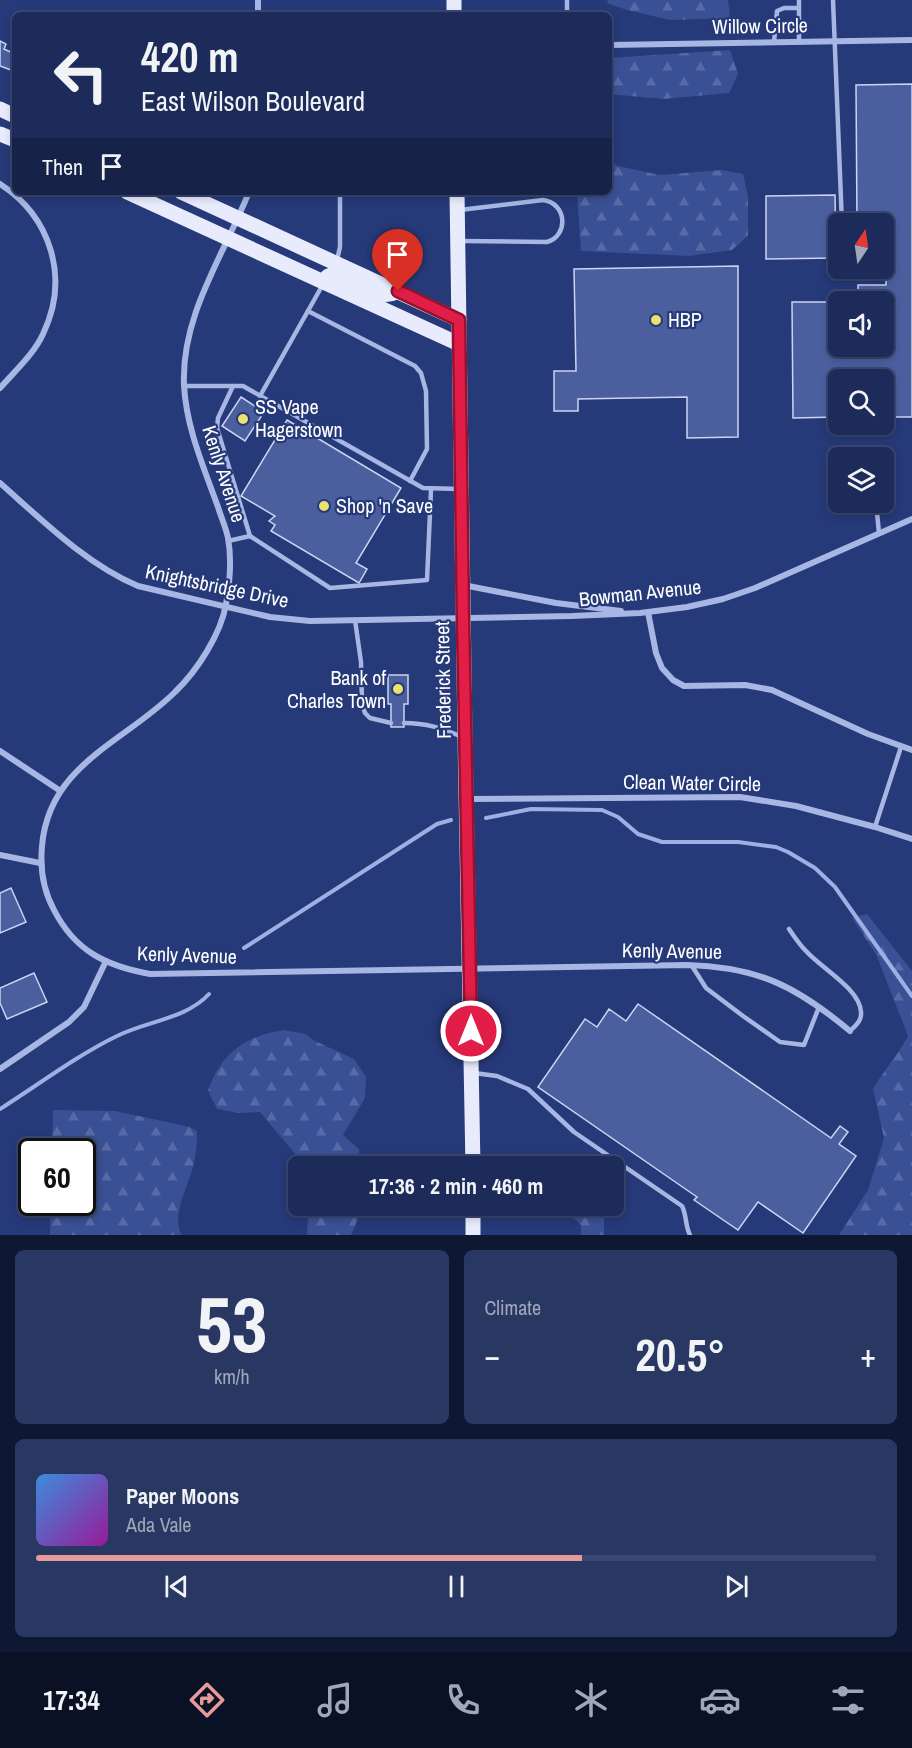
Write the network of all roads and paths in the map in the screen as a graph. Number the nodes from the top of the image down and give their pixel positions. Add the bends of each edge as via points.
1 (799, 0) edge
2 (833, 0) edge
3 (799, 8) junction
4 (912, 40) edge
5 (836, 41) junction
6 (774, 42) junction
7 (799, 42) junction
8 (612, 45) edge
9 (0, 184) edge
10 (12, 194) edge
11 (13, 195) edge
12 (134, 195) edge
13 (189, 195) edge
14 (248, 195) edge
15 (340, 195) edge
16 (457, 195) edge
17 (458, 211) junction
18 (842, 213) edge
19 (239, 218) junction
20 (229, 239) junction
21 (458, 241) junction
22 (336, 263) junction
23 (324, 282) junction
24 (398, 291) junction
25 (308, 311) junction
26 (459, 320) junction
27 (459, 344) junction
28 (184, 386) junction
29 (233, 386) junction
30 (0, 388) edge
31 (260, 396) junction
32 (410, 481) junction
33 (0, 483) edge
34 (462, 489) junction
35 (431, 490) junction
36 (877, 513) edge
37 (912, 519) edge
38 (879, 533) junction
39 (250, 536) junction
40 (228, 541) junction
41 (463, 585) junction
42 (225, 607) junction
43 (648, 612) junction
44 (640, 613) junction
45 (463, 618) junction
46 (355, 619) junction
47 (391, 723) dead end
48 (404, 723) dead end
49 (465, 738) junction
50 (901, 747) junction
51 (912, 750) edge
52 (0, 751) edge
53 (59, 790) junction
54 (466, 799) junction
55 (875, 827) junction
56 (912, 840) edge
57 (0, 855) edge
58 (40, 863) junction
59 (789, 928) dead end
60 (106, 962) junction
61 (692, 966) junction
62 (471, 969) junction
63 (819, 1006) junction
64 (850, 1031) joint
65 (0, 1069) edge
66 (471, 1073) junction
67 (473, 1156) edge
68 (474, 1216) edge
69 (473, 1235) edge
70 (690, 1235) edge

1 - 3 lane
2 - 5 lane
3 - 6 lane via 777,11
3 - 7 lane
4 - 5 street, Willow Circle
5 - 7 street, Willow Circle
5 - 18 lane
6 - 7 street, Willow Circle
6 - 8 street, Willow Circle
9 - 10 street
11 - 30 street via 29,208 51,250 56,272 55,298 43,335
12 - 20 main road
13 - 19 main road
14 - 19 street, Kenly Avenue
15 - 22 lane via 340,247
16 - 17 main road, Frederick Street
17 - 21 main road, Frederick Street
17 - 21 lane via 552,201 558,206 562,223 561,233 546,242
19 - 20 street, Kenly Avenue
19 - 22 main road
20 - 23 main road
20 - 28 street, Kenly Avenue via 192,321
21 - 26 main road, Frederick Street
22 - 24 main road
23 - 24 main road via 334,274 382,296
23 - 25 lane
23 - 27 main road
24 - 26 main road
25 - 31 lane
25 - 32 lane via 415,366 421,373 426,391 427,449
26 - 27 main road, Frederick Street
27 - 34 main road, Frederick Street
28 - 29 lane
28 - 40 street, Kenly Avenue via 191,429
29 - 31 lane via 243,386
29 - 39 lane via 217,428
31 - 32 lane
32 - 35 lane
33 - 42 street, Knightsbridge Drive via 117,578
34 - 35 lane
34 - 41 main road, Frederick Street
35 - 39 lane via 427,580 330,588
36 - 38 lane
37 - 38 street, Bowman Avenue
38 - 43 street, Bowman Avenue via 723,599
39 - 40 lane
40 - 42 street, Kenly Avenue via 230,573
41 - 44 street via 556,603
41 - 45 main road, Frederick Street
42 - 46 street, Knightsbridge Drive via 286,620
42 - 53 street, Kenly Avenue via 204,656 174,693 89,759
43 - 44 street, Bowman Avenue
43 - 50 street via 662,668 684,686 745,685 772,690
44 - 45 street, Bowman Avenue
45 - 46 street, Knightsbridge Drive
45 - 49 main road, Frederick Street
46 - 47 lane via 365,712 370,718
48 - 49 lane via 424,723
49 - 54 main road, Frederick Street
50 - 51 street
50 - 55 lane
52 - 53 street
53 - 58 street, Kenly Avenue via 48,818
54 - 55 street, Clean Water Circle via 740,797 796,806
54 - 62 main road, Frederick Street
55 - 56 street, Clean Water Circle
57 - 58 street
58 - 60 street, Kenly Avenue via 50,904 59,920 70,936
59 - 64 lane via 805,951 859,1002 860,1021
60 - 62 street, Kenly Avenue via 127,970 159,974
60 - 65 street via 84,1007
61 - 62 street, Kenly Avenue
61 - 63 street, Kenly Avenue via 747,972 794,990
61 - 63 lane via 706,988 780,1042 804,1045
62 - 66 main road, Frederick Street
63 - 64 street, Kenly Avenue
66 - 67 main road, Frederick Street
66 - 70 lane via 496,1076 528,1089 574,1132 682,1206
68 - 69 main road

